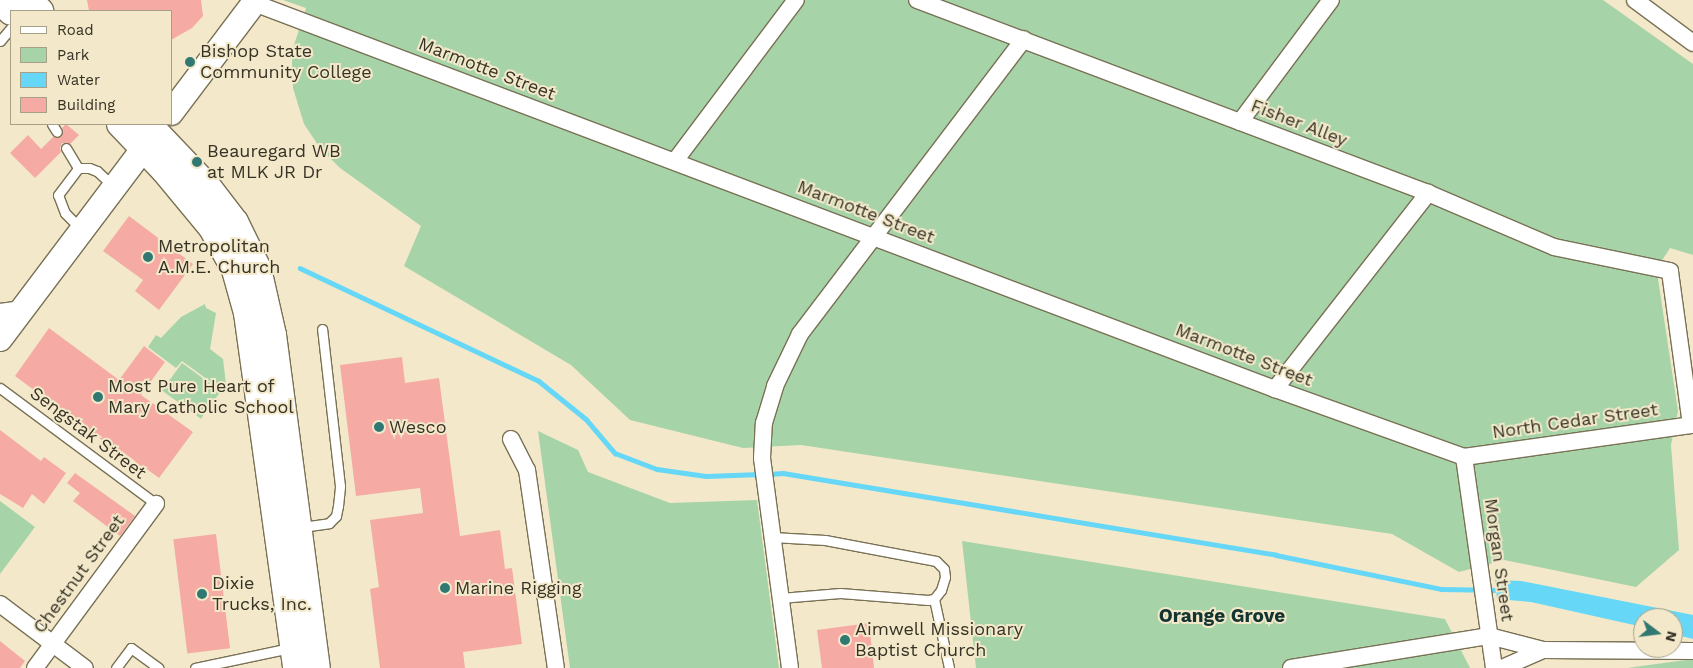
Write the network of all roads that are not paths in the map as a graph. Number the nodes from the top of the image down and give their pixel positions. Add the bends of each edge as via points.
1 (0, 0) edge
2 (29, 0) edge
3 (796, 0) edge
4 (917, 0) edge
5 (1331, 0) edge
6 (1635, 0) edge
7 (255, 1) edge
8 (39, 10) edge
9 (10, 11) edge
10 (10, 29) edge
11 (1691, 36) edge
12 (1024, 39) junction
13 (0, 41) edge
14 (172, 109) edge
15 (1240, 122) junction
16 (53, 125) edge
17 (129, 125) edge
18 (157, 128) edge
19 (57, 132) dead end
20 (66, 148) dead end
21 (675, 162) junction
22 (78, 168) junction
23 (114, 188) junction
24 (1428, 193) junction
25 (82, 230) junction
26 (873, 236) junction
27 (11, 310) edge
28 (322, 329) dead end
29 (0, 339) edge
30 (0, 388) edge
31 (1275, 389) junction
32 (1691, 425) joint
33 (511, 439) dead end
34 (1464, 457) junction
35 (156, 504) joint
36 (299, 527) junction
37 (772, 537) junction
38 (780, 598) junction
39 (934, 599) junction
40 (0, 604) edge
41 (1489, 636) junction
42 (53, 644) junction
43 (1543, 650) junction
44 (1693, 651) edge
45 (294, 658) edge
46 (35, 668) edge
47 (85, 668) edge
48 (116, 668) edge
49 (159, 668) edge
50 (195, 668) edge
51 (317, 668) edge
52 (556, 668) edge
53 (790, 668) edge
54 (949, 668) edge
55 (1291, 668) edge
56 (1494, 668) edge
57 (1502, 668) edge

1 - 9 main road
2 - 8 main road
3 - 21 street
4 - 12 street, Fisher Alley
5 - 15 street
6 - 11 street
7 - 14 street
7 - 21 street, Marmotte Street
10 - 13 lane
12 - 15 street, Fisher Alley
12 - 26 street
15 - 24 street, Fisher Alley
16 - 19 lane
17 - 18 main road
18 - 23 street
18 - 36 main road via 234,222 258,269 273,335
18 - 45 main road via 235,270 249,322
20 - 22 lane
21 - 26 street, Marmotte Street
22 - 23 lane via 97,171
22 - 25 lane via 58,195 65,213
23 - 25 street
24 - 31 street
24 - 32 street, Fisher Alley via 1554,247 1670,270
25 - 27 street
26 - 31 street, Marmotte Street
26 - 37 street via 800,334 775,386 764,423 762,458
27 - 29 street
28 - 36 lane via 340,486 338,506 330,523
30 - 35 lane, Sengstak Street
31 - 34 street, Marmotte Street
32 - 34 street, North Cedar Street
33 - 52 street via 527,470
34 - 41 street, Morgan Street
35 - 42 street, Chestnut Street
36 - 51 main road
37 - 38 street
37 - 39 lane via 824,540 936,562 944,569 945,577
38 - 39 lane via 840,593
38 - 53 street
39 - 54 lane
40 - 42 street
41 - 43 street
41 - 55 street
41 - 56 street, Morgan Street
42 - 46 street, Chestnut Street
42 - 47 street
43 - 44 street
43 - 57 street
45 - 50 lane
48 - 49 lane via 131,648

